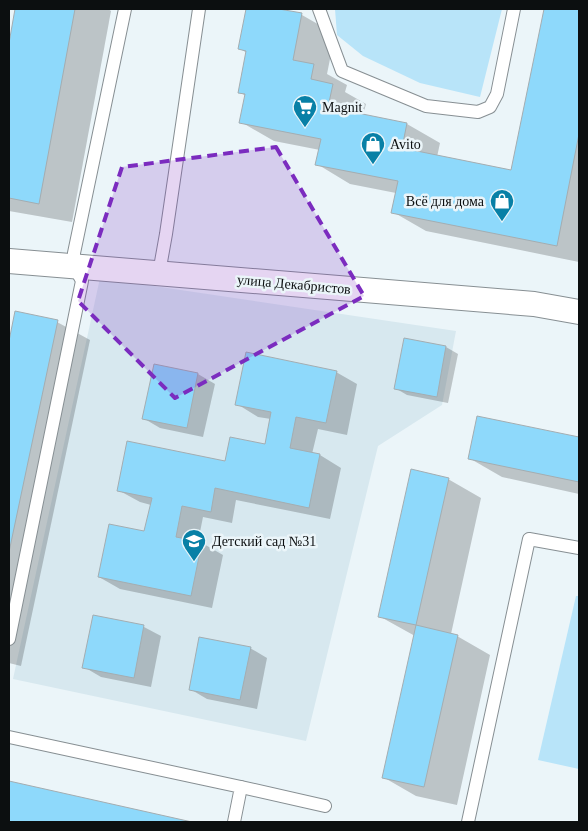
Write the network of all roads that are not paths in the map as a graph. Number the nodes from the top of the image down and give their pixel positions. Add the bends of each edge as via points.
1 (125, 9) edge
2 (198, 9) edge
3 (319, 9) edge
4 (514, 9) edge
5 (9, 261) edge
6 (74, 266) junction
7 (159, 273) junction
8 (579, 312) edge
9 (579, 548) edge
10 (9, 639) edge
11 (9, 737) edge
12 (241, 787) junction
13 (324, 806) dead end
14 (234, 822) edge
15 (468, 822) edge

1 - 6 lane via 74,253
2 - 7 lane
3 - 4 lane via 342,71 426,106 478,112 490,107 497,94
5 - 6 street, улица Декабристов
6 - 7 street, улица Декабристов
6 - 10 lane via 82,281
7 - 8 street, улица Декабристов via 534,304
9 - 15 lane via 529,539
11 - 12 lane
12 - 13 lane
12 - 14 lane

